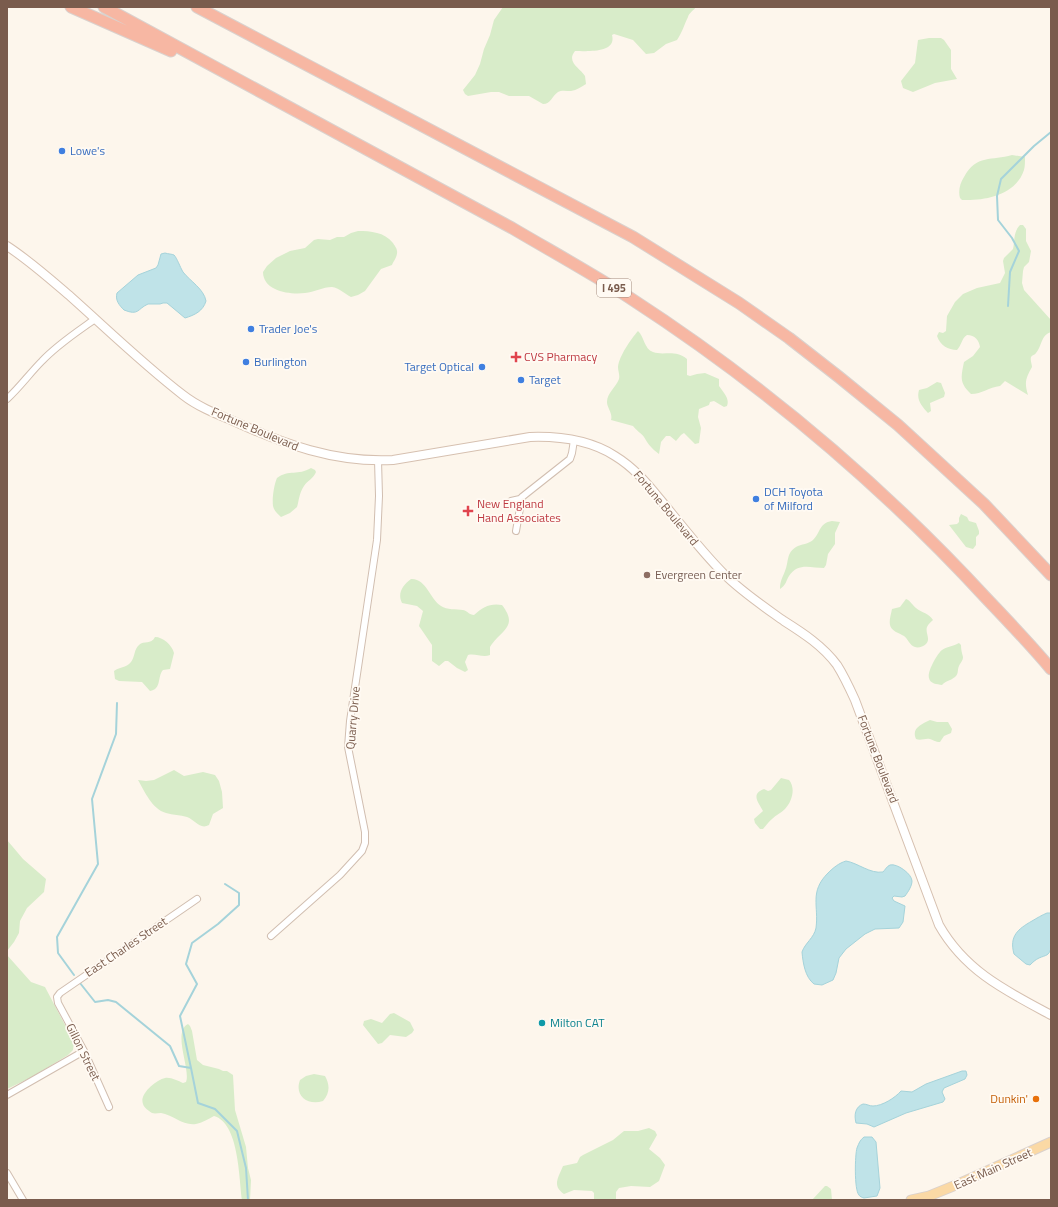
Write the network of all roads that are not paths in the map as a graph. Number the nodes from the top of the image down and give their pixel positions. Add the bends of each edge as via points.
1 (71, 7) edge
2 (104, 7) edge
3 (197, 7) edge
4 (248, 85) junction
5 (7, 246) edge
6 (95, 319) junction
7 (7, 399) edge
8 (574, 440) junction
9 (378, 460) junction
10 (522, 497) junction
11 (511, 501) dead end
12 (516, 531) dead end
13 (1051, 575) edge
14 (1051, 669) edge
15 (197, 899) dead end
16 (272, 936) dead end
17 (57, 997) joint
18 (1051, 1015) edge
19 (84, 1051) junction
20 (7, 1095) edge
21 (109, 1107) dead end
22 (1051, 1142) edge
23 (7, 1173) edge
24 (23, 1200) edge
25 (911, 1200) edge

1 - 4 highway
2 - 4 highway, I 495
3 - 13 highway via 634,237 739,303 795,343 898,425 984,504
4 - 14 highway, I 495 via 570,262 629,298 731,369 786,410 906,515 963,572
5 - 6 main road, Fortune Boulevard
6 - 7 street via 43,359
6 - 9 main road, Fortune Boulevard via 162,378 201,406 262,434 303,449 328,455
8 - 9 main road, Fortune Boulevard via 530,437 394,460
8 - 10 street via 570,459
8 - 18 main road, Fortune Boulevard via 596,446 630,466 726,576 756,602 808,637 837,665 855,700 946,937 963,958 982,974
9 - 16 street, Quarry Drive via 377,540 348,747 366,832 365,843 362,851 340,875
10 - 11 street
10 - 12 street
15 - 17 street, East Charles Street
17 - 19 street, Gillon Street
19 - 20 street
19 - 21 street, Gillon Street
22 - 25 main road, East Main Street via 956,1185
23 - 24 street

